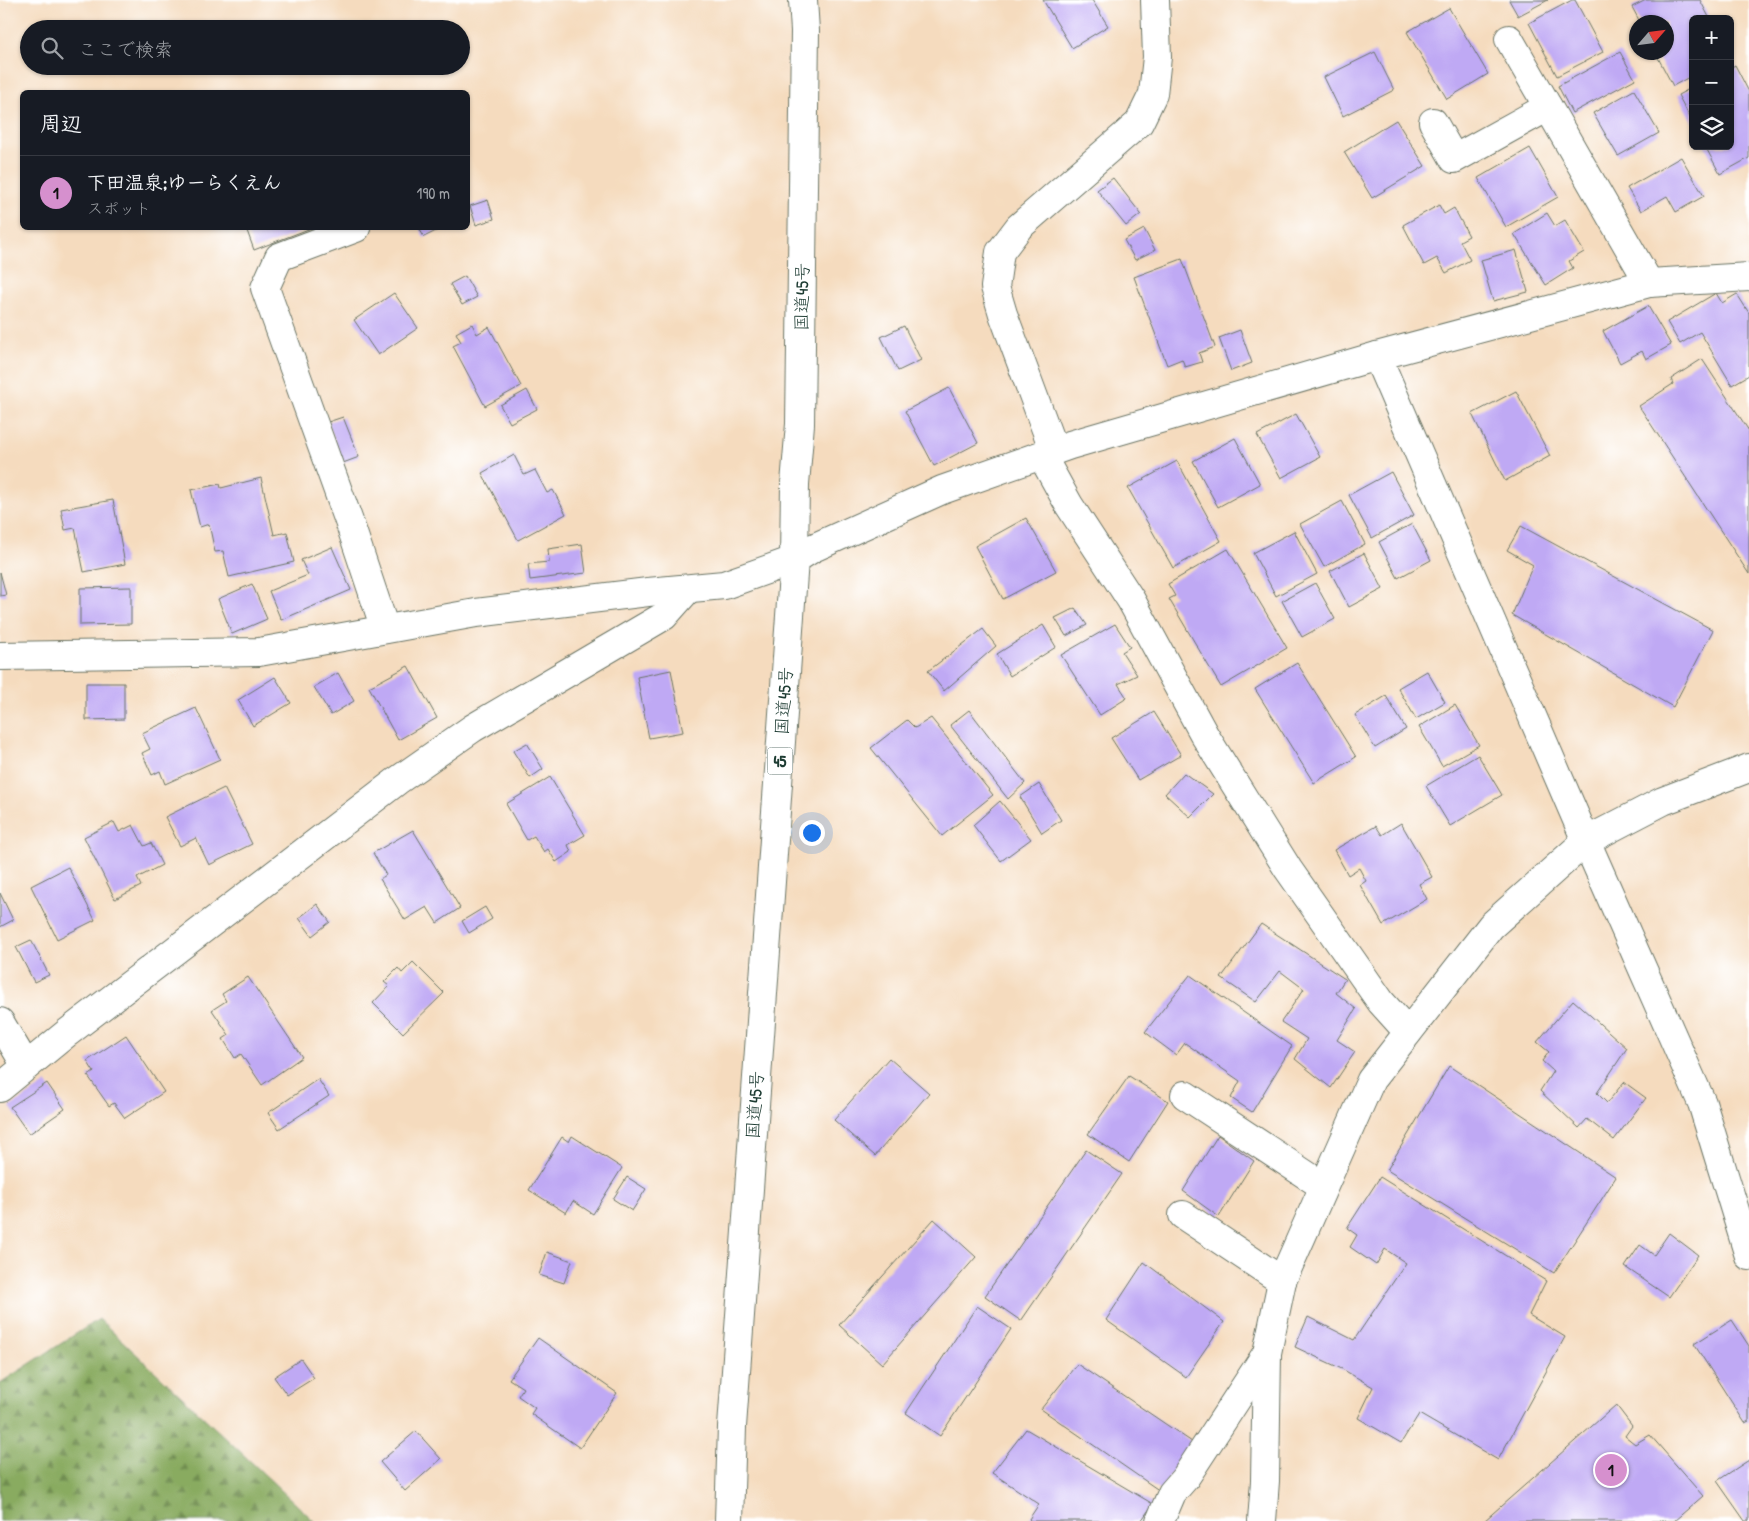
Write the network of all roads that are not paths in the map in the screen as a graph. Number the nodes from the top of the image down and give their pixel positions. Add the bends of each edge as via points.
1 (803, 0) edge
2 (1155, 0) edge
3 (1509, 39) dead end
4 (1548, 107) junction
5 (1434, 122) dead end
6 (351, 230) edge
7 (1749, 277) edge
8 (1649, 283) junction
9 (1377, 356) junction
10 (1048, 454) junction
11 (794, 560) junction
12 (688, 589) junction
13 (384, 629) junction
14 (0, 656) edge
15 (1749, 768) edge
16 (1586, 841) junction
17 (0, 1022) edge
18 (1408, 1032) junction
19 (26, 1066) junction
20 (0, 1088) edge
21 (1185, 1095) dead end
22 (1323, 1186) junction
23 (1182, 1215) dead end
24 (1749, 1256) edge
25 (1282, 1281) junction
26 (1267, 1352) junction
27 (730, 1521) edge
28 (1160, 1521) edge
29 (1262, 1521) edge

1 - 11 main road, 国道45号 / 45 via 800,424
2 - 10 main road via 1157,57 1153,94 1139,123 1018,227 1000,252 995,287
3 - 4 main road
4 - 5 main road via 1454,159
4 - 8 main road
6 - 13 main road via 279,257 265,288
7 - 8 main road
8 - 9 main road
9 - 10 main road
9 - 16 main road
10 - 11 main road via 942,490 813,548
10 - 18 main road via 1069,505 1131,600 1205,736 1288,869 1381,1002
11 - 12 main road via 724,585
11 - 27 main road, 国道45号 / 45 via 732,1427
12 - 13 main road via 476,613
12 - 19 main road via 664,616 472,728 397,781
13 - 14 main road via 258,652
15 - 16 main road via 1663,801
16 - 18 main road via 1490,926
16 - 24 main road via 1702,1103
17 - 19 main road
18 - 22 main road via 1371,1080
19 - 20 main road
21 - 22 main road
22 - 25 main road
23 - 25 main road
25 - 26 main road
26 - 28 main road via 1172,1493
26 - 29 main road

